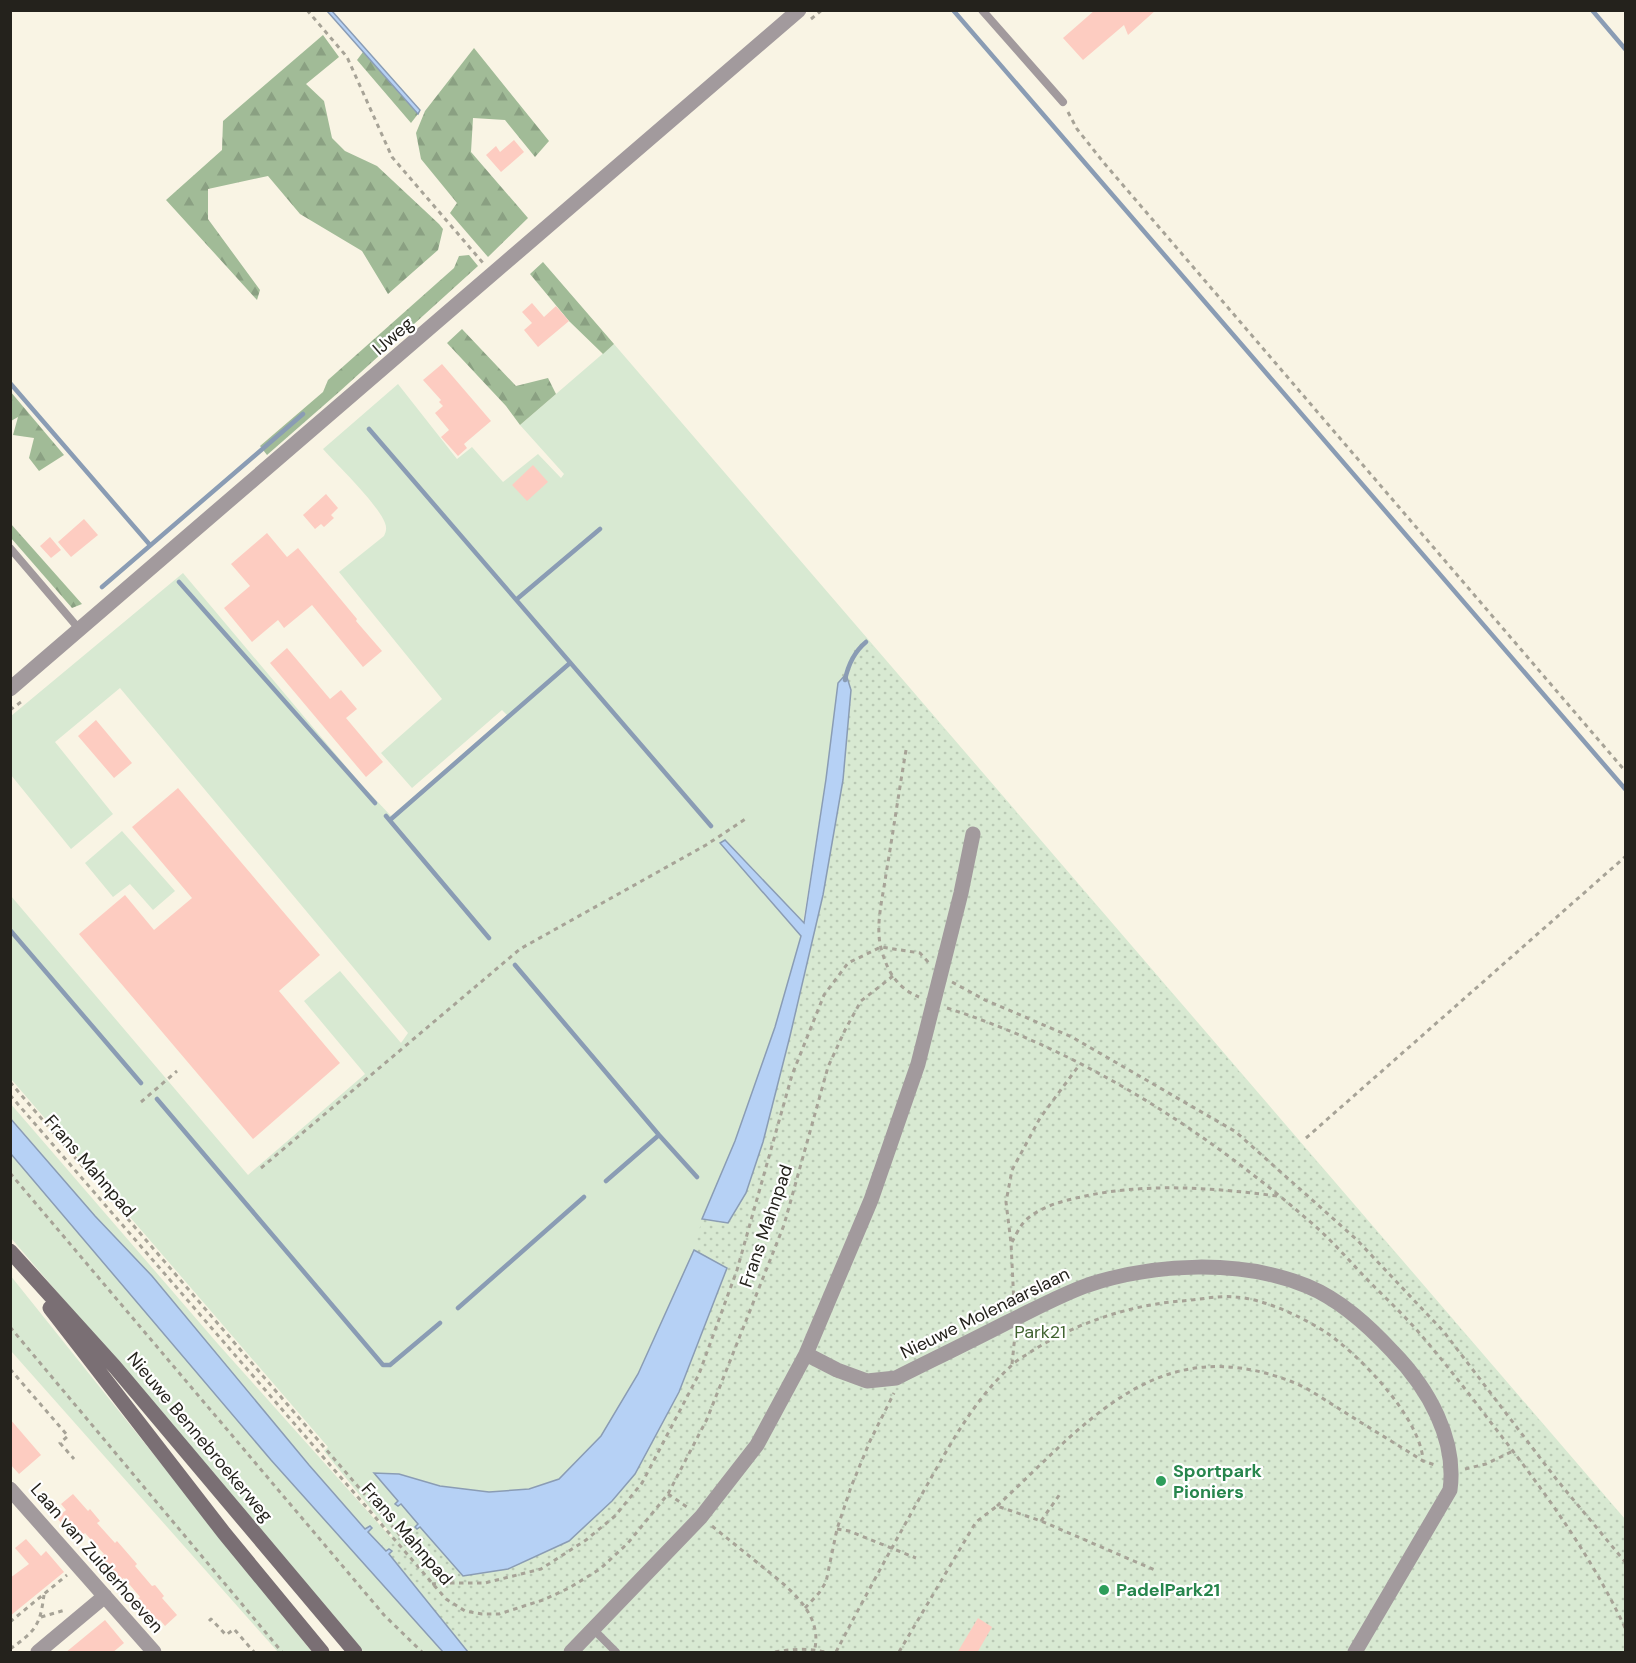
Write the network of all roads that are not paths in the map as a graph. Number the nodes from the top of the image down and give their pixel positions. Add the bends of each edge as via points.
1 (799, 10) edge
2 (982, 10) edge
3 (1063, 102) road end
4 (10, 548) edge
5 (80, 630) junction
6 (10, 689) edge
7 (973, 834) dead end
8 (10, 1251) edge
9 (10, 1256) edge
10 (806, 1354) junction
11 (10, 1489) edge
12 (105, 1596) junction
13 (594, 1630) junction
14 (38, 1653) edge
15 (154, 1653) edge
16 (322, 1653) edge
17 (355, 1653) edge
18 (571, 1653) edge
19 (616, 1653) edge
20 (1355, 1653) edge

1 - 5 street, IJweg
2 - 3 lane
4 - 5 lane
5 - 6 street, IJweg
7 - 10 street via 918,1064 871,1200
8 - 17 main road, Nieuwe Bennebroekerweg via 115,1366
9 - 16 main road, Nieuwe Bennebroekerweg
10 - 13 street via 757,1445 701,1517
10 - 20 street, Nieuwe Molenaarslaan via 867,1381 896,1378 1058,1297 1139,1273 1227,1268 1307,1286 1340,1304 1375,1333 1420,1384 1448,1442 1453,1471 1442,1507
11 - 12 street, Laan van Zuiderhoeven
12 - 14 street
12 - 15 street, Laan van Zuiderhoeven
13 - 18 street
13 - 19 lane

